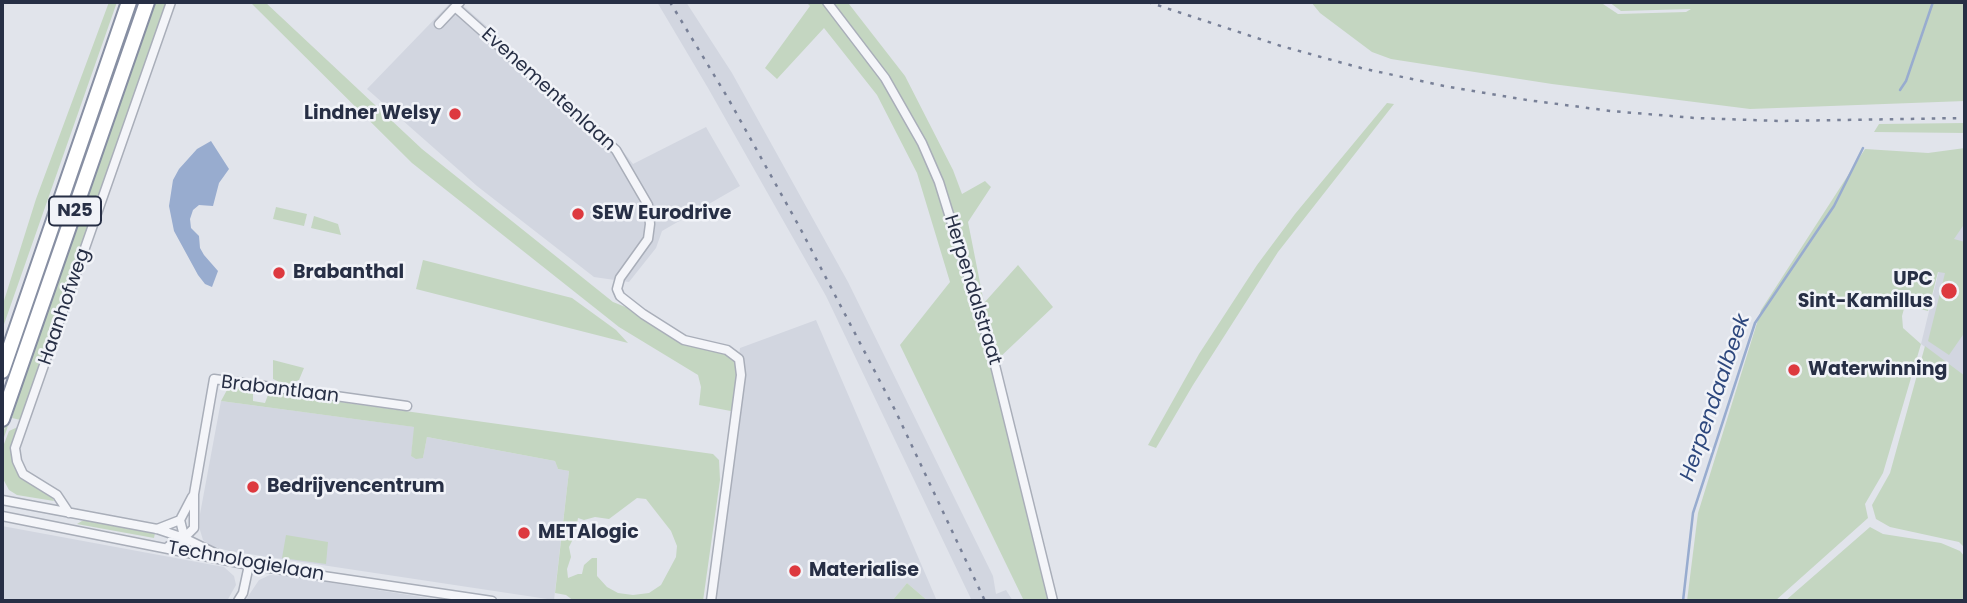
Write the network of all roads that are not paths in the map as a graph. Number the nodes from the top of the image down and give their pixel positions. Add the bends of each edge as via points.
1 (129, 2) edge
2 (147, 2) edge
3 (171, 2) edge
4 (828, 3) edge
5 (457, 4) edge
6 (439, 24) dead end
7 (2, 371) edge
8 (407, 405) dead end
9 (2, 419) edge
10 (194, 494) junction
11 (3, 499) edge
12 (69, 513) junction
13 (2, 516) edge
14 (180, 520) junction
15 (194, 528) junction
16 (157, 529) junction
17 (184, 538) junction
18 (166, 547) junction
19 (199, 549) junction
20 (249, 565) junction
21 (238, 601) edge
22 (492, 601) edge
23 (711, 601) edge
24 (1053, 601) edge

1 - 7 highway, N25
2 - 9 highway, N25
3 - 12 street, Haanhofweg via 15,448 23,474 57,495
4 - 24 street, Herpendalstraat via 885,78 939,182 992,353
5 - 6 street
5 - 23 street, Evenementenlaan via 617,149 648,205 650,223 648,239 620,278 620,296 684,340 727,350 740,359
8 - 10 street, Brabantlaan via 214,379
10 - 14 street, Brabantlaan
10 - 15 street, Brabantlaan
11 - 12 street
12 - 16 street
13 - 18 street, Technologielaan
14 - 16 street
14 - 17 street
15 - 17 street
15 - 19 street, Brabantlaan
16 - 17 street
17 - 18 street
17 - 19 street
18 - 19 street, Technologielaan
19 - 20 street, Technologielaan
20 - 21 street
20 - 22 street, Technologielaan

